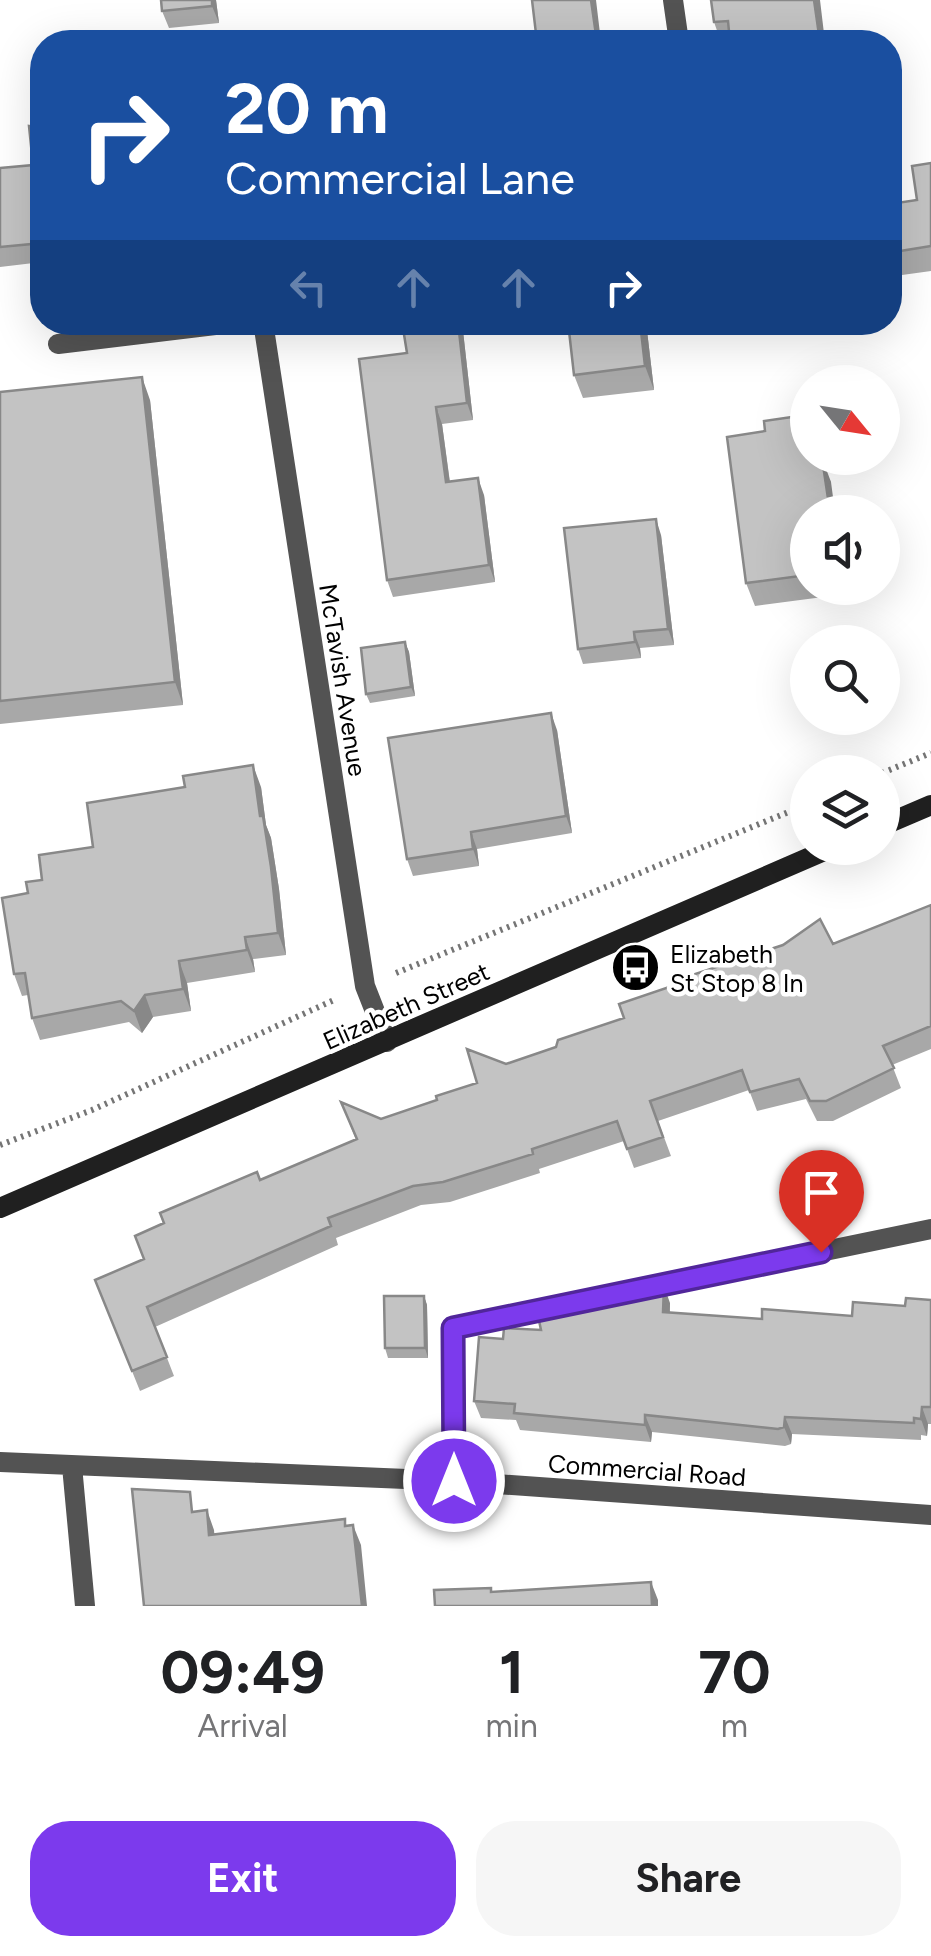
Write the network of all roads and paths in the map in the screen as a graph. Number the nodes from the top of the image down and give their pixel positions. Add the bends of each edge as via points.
1 (673, 0) edge
2 (677, 30) edge
3 (132, 335) edge
4 (264, 335) edge
5 (58, 344) dead end
6 (931, 753) edge
7 (900, 766) edge
8 (931, 805) edge
9 (790, 811) edge
10 (900, 818) edge
11 (792, 865) edge
12 (365, 986) junction
13 (387, 1042) junction
14 (0, 1144) edge
15 (0, 1208) edge
16 (931, 1228) edge
17 (0, 1462) edge
18 (72, 1466) junction
19 (454, 1481) junction
20 (931, 1516) edge
21 (85, 1606) edge

1 - 2 street
3 - 5 street
4 - 12 street, McTavish Avenue
6 - 7 path
8 - 10 main road
9 - 12 path
11 - 13 main road, Elizabeth Street
12 - 13 street, McTavish Avenue
12 - 14 path via 92,1110
13 - 15 main road, Elizabeth Street
16 - 19 street via 453,1328
17 - 18 street, Commercial Road
18 - 19 street, Commercial Road
18 - 21 street
19 - 20 street, Commercial Road

